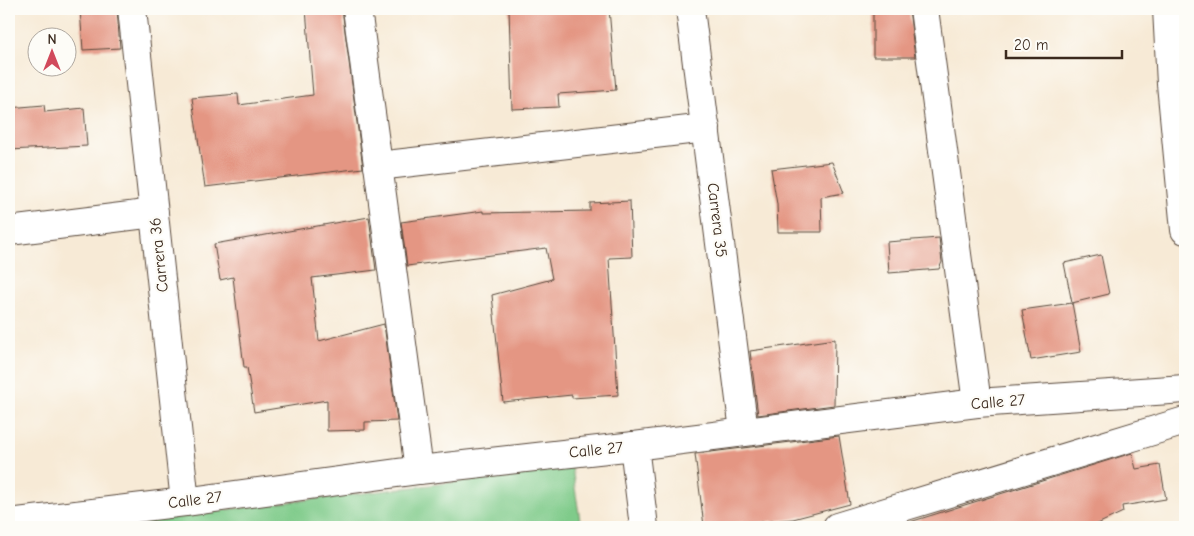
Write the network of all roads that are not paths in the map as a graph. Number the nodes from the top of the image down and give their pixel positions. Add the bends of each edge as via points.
1 (132, 9) edge
2 (356, 9) edge
3 (690, 9) edge
4 (924, 9) edge
5 (1167, 9) edge
6 (1178, 83) edge
7 (706, 128) junction
8 (378, 166) junction
9 (154, 213) junction
10 (1185, 230) edge
11 (9, 231) edge
12 (1185, 388) edge
13 (977, 403) junction
14 (1185, 421) edge
15 (744, 431) junction
16 (634, 446) junction
17 (418, 470) junction
18 (185, 502) junction
19 (9, 523) edge
20 (644, 527) edge
21 (837, 527) edge

1 - 9 street, Carrera 36
2 - 8 street
3 - 7 street, Carrera 35
4 - 13 street
5 - 6 street
6 - 10 street
7 - 8 street
7 - 15 street, Carrera 35
8 - 17 street
9 - 11 street
9 - 18 street, Carrera 36
12 - 13 street, Calle 27
13 - 15 street, Calle 27
14 - 21 street
15 - 16 street, Calle 27
16 - 17 street, Calle 27
16 - 20 street
17 - 18 street, Calle 27
18 - 19 street, Calle 27

